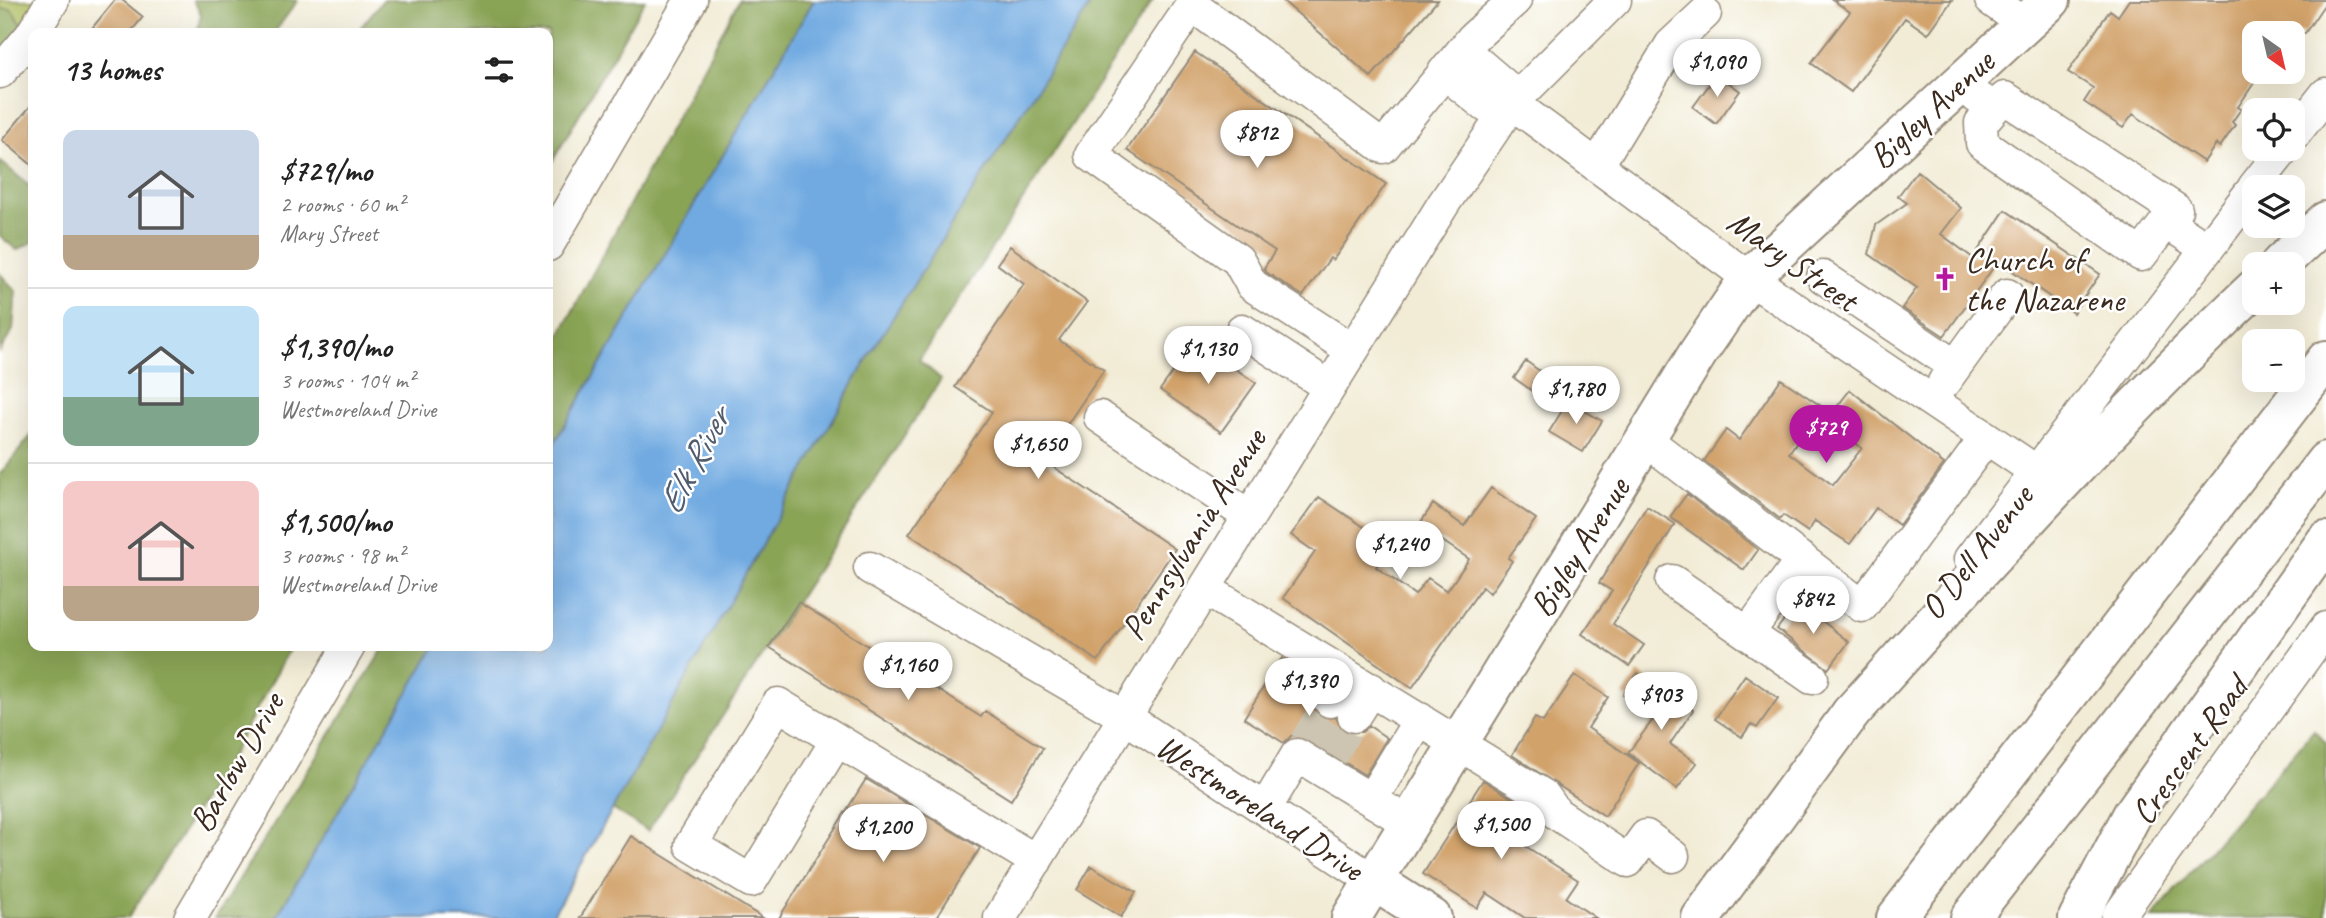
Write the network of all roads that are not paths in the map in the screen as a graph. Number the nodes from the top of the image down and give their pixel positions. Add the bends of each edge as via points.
1 (53, 0) edge
2 (691, 0) edge
3 (1615, 0) edge
4 (1992, 0) edge
5 (1194, 2) edge
6 (1494, 6) edge
7 (2041, 7) edge
8 (1705, 13) dead end
9 (36, 28) edge
10 (28, 39) edge
11 (1454, 61) junction
12 (0, 72) edge
13 (1957, 84) junction
14 (2326, 94) edge
15 (1512, 103) junction
16 (1994, 108) junction
17 (2305, 121) edge
18 (2275, 161) edge
19 (1597, 166) junction
20 (2264, 175) edge
21 (2242, 204) edge
22 (2326, 221) edge
23 (2166, 222) junction
24 (553, 236) edge
25 (2207, 249) junction
26 (2293, 252) edge
27 (1823, 277) dead end
28 (1749, 278) junction
29 (2007, 295) dead end
30 (2242, 300) edge
31 (1242, 330) dead end
32 (1352, 351) junction
33 (2326, 360) edge
34 (1955, 366) junction
35 (1329, 387) junction
36 (1930, 401) junction
37 (1100, 417) dead end
38 (1986, 438) junction
39 (1645, 439) junction
40 (2326, 461) edge
41 (2036, 472) junction
42 (1249, 516) junction
43 (2326, 541) edge
44 (1801, 559) junction
45 (870, 568) dead end
46 (1672, 581) dead end
47 (1205, 589) junction
48 (2326, 628) edge
49 (1748, 634) junction
50 (346, 651) edge
51 (1812, 678) dead end
52 (1359, 682) junction
53 (1342, 709) tunnel mouth
54 (1852, 713) junction
55 (1125, 717) junction
56 (1420, 719) junction
57 (837, 740) junction
58 (1459, 742) junction
59 (1371, 800) junction
60 (1265, 809) junction
61 (1409, 822) junction
62 (1673, 856) dead end
63 (1036, 860) junction
64 (1374, 881) junction
65 (190, 918) edge
66 (1000, 918) edge
67 (1350, 918) edge
68 (1432, 918) edge
69 (1701, 918) edge
70 (1896, 918) edge
71 (1970, 918) edge
72 (2078, 918) edge
73 (2117, 918) edge

1 - 9 street
2 - 24 street
3 - 15 street, Pennsylvania Avenue
4 - 7 street
5 - 11 street via 1383,147
5 - 32 street via 1091,155 1238,260 1252,285
6 - 11 street
7 - 13 main road, Bigley Avenue
8 - 19 street via 1671,46
10 - 12 street
11 - 15 street via 1486,106
13 - 16 street
13 - 28 main road, Bigley Avenue
14 - 17 street
15 - 19 street, Mary Street
15 - 32 street, Pennsylvania Avenue
16 - 23 street via 2005,98 2176,210
16 - 23 street via 1982,123 1982,143 2141,255
18 - 20 street, O Dell Avenue
19 - 28 street, Mary Street
21 - 25 street, O Dell Avenue
22 - 26 main road
23 - 25 street
25 - 41 street, O Dell Avenue
27 - 34 street
28 - 36 street, Mary Street
28 - 39 main road, Bigley Avenue
29 - 34 street
30 - 54 main road via 2166,372 2002,545
31 - 35 street
32 - 35 street, Pennsylvania Avenue
33 - 70 main road
34 - 36 street
35 - 42 street, Pennsylvania Avenue
36 - 38 street, Mary Street
37 - 42 street
38 - 41 street, Mary Street
38 - 44 street via 1863,606
39 - 44 street
39 - 58 main road, Bigley Avenue
40 - 71 main road
41 - 54 street, O Dell Avenue
42 - 47 street, Pennsylvania Avenue
43 - 72 main road via 2132,815
44 - 49 street
45 - 55 street, Westmoreland Drive
46 - 49 street
47 - 52 street
47 - 55 street, Pennsylvania Avenue
48 - 73 street, Crescent Road
49 - 51 street
50 - 65 street, Barlow Drive
52 - 53 street
52 - 56 street
54 - 69 main road, O Dell Avenue
55 - 60 street, Westmoreland Drive
55 - 63 street, Pennsylvania Avenue
56 - 58 street
56 - 59 street
57 - 57 street via 778,704 691,845 751,881
57 - 63 street
58 - 61 main road, Bigley Avenue
58 - 62 street via 1544,796 1556,813 1628,861 1646,836
59 - 60 street via 1314,757
59 - 61 street
60 - 64 street, Westmoreland Drive
61 - 64 main road, Bigley Avenue
63 - 66 street, Pennsylvania Avenue
64 - 67 main road, Bigley Avenue
64 - 68 main road, Westmoreland Drive

